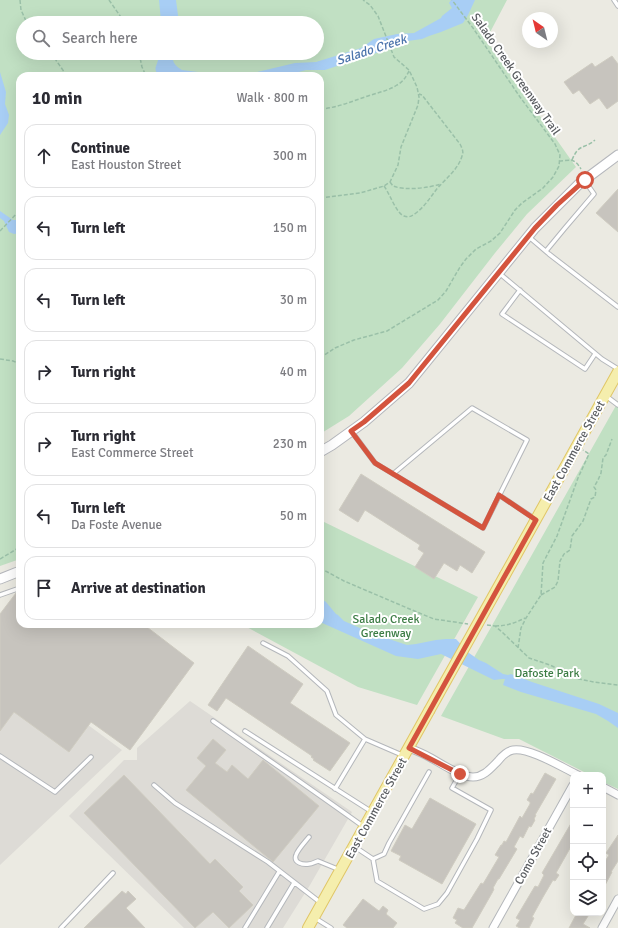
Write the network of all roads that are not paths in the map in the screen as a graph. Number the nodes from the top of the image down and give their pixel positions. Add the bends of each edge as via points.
1 (614, 0) edge
2 (618, 6) edge
3 (618, 155) edge
4 (585, 180) junction
5 (528, 236) junction
6 (546, 251) junction
7 (498, 272) junction
8 (520, 290) junction
9 (618, 307) edge
10 (595, 354) junction
11 (618, 369) edge
12 (618, 372) edge
13 (605, 395) junction
14 (618, 405) edge
15 (351, 431) junction
16 (324, 450) edge
17 (393, 474) junction
18 (499, 495) junction
19 (536, 520) junction
20 (16, 573) edge
21 (0, 579) edge
22 (16, 589) edge
23 (0, 595) edge
24 (264, 643) dead end
25 (213, 721) dead end
26 (245, 731) dead end
27 (365, 738) junction
28 (407, 752) junction
29 (0, 756) edge
30 (91, 757) dead end
31 (429, 772) dead end
32 (572, 772) edge
33 (460, 774) junction
34 (154, 785) dead end
35 (335, 788) junction
36 (570, 789) edge
37 (606, 789) edge
38 (618, 795) edge
39 (373, 812) junction
40 (365, 827) junction
41 (309, 836) dead end
42 (354, 847) junction
43 (373, 859) junction
44 (341, 870) junction
45 (279, 872) junction
46 (113, 873) dead end
47 (294, 883) junction
48 (618, 899) edge
49 (322, 903) junction
50 (314, 917) junction
51 (61, 928) edge
52 (245, 928) edge
53 (267, 928) edge
54 (308, 928) edge
55 (330, 928) edge
56 (493, 928) edge
57 (602, 928) edge

1 - 2 lane
3 - 4 main road
4 - 5 main road
4 - 6 lane via 594,194
5 - 6 lane
5 - 7 main road
6 - 9 lane
7 - 8 lane
7 - 15 main road via 409,383
8 - 10 lane
8 - 10 lane via 502,314 585,368
10 - 11 lane
12 - 13 main road, East Commerce Street
13 - 14 lane
13 - 19 main road, East Commerce Street
15 - 16 main road
15 - 17 lane via 375,463
17 - 18 lane via 483,528
17 - 18 lane via 472,408 527,440
18 - 19 lane
19 - 28 main road, East Commerce Street, bridge
20 - 21 main road
22 - 23 lane
24 - 27 lane via 288,656 328,692 336,715
25 - 40 lane
26 - 35 lane
27 - 28 lane
27 - 35 lane
28 - 33 street
28 - 39 main road, East Commerce Street
29 - 30 lane via 55,792
31 - 43 lane via 384,854
32 - 33 street via 524,750 512,750 481,775 473,777
33 - 43 lane via 452,788 491,810 448,893 438,904 424,909 377,881
34 - 45 lane via 175,803 268,862
35 - 39 lane
36 - 56 street, Como Street
37 - 38 street
39 - 40 main road, East Commerce Street
40 - 42 main road, East Commerce Street
41 - 44 lane via 296,854 296,862 310,864 318,861
42 - 43 lane
42 - 44 main road, East Commerce Street
44 - 49 main road, East Commerce Street
45 - 47 lane
45 - 52 lane
46 - 51 lane
47 - 49 lane
47 - 53 lane
48 - 57 street
49 - 50 main road, East Commerce Street
50 - 54 main road, East Commerce Street
50 - 55 lane

